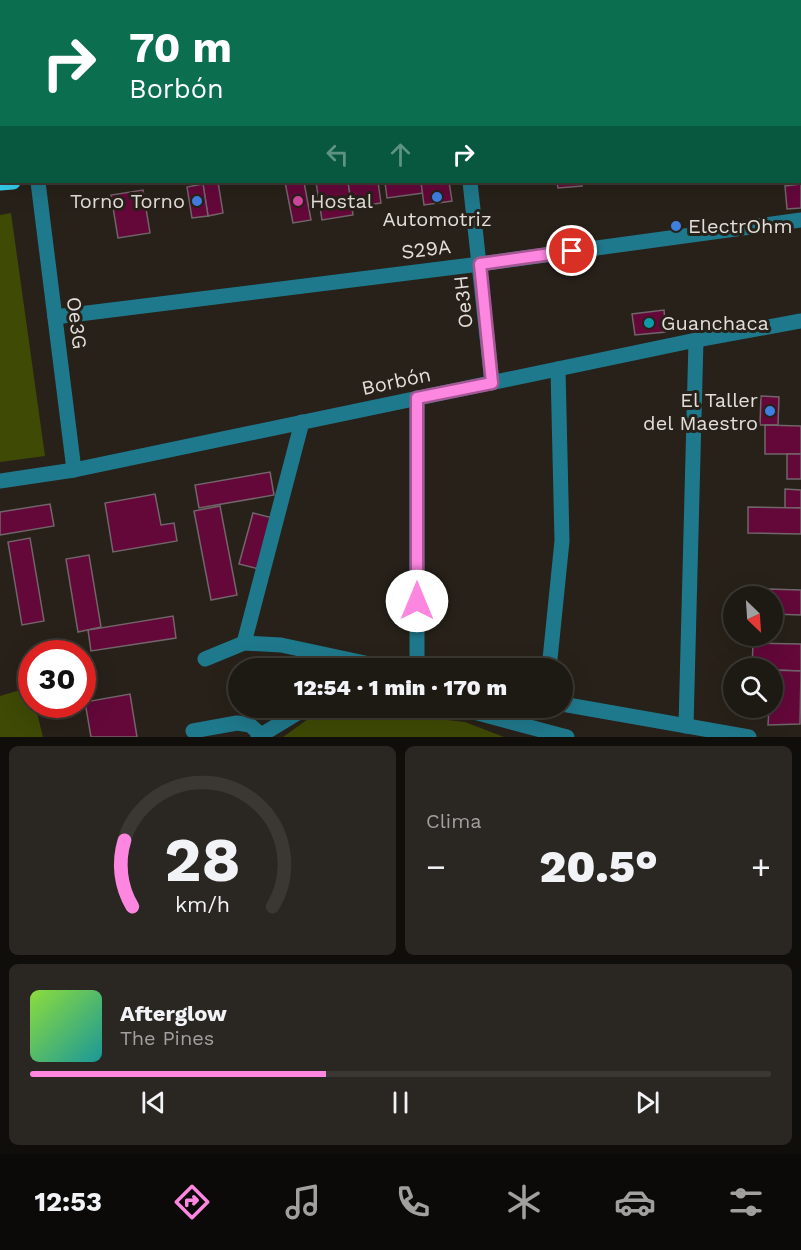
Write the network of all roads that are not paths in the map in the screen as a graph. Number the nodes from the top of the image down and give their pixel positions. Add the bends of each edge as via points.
1 (38, 183) edge
2 (470, 183) edge
3 (801, 220) edge
4 (480, 264) junction
5 (55, 316) junction
6 (801, 321) edge
7 (696, 340) junction
8 (558, 369) junction
9 (492, 383) junction
10 (417, 398) junction
11 (302, 422) junction
12 (74, 470) junction
13 (0, 481) edge
14 (244, 643) junction
15 (342, 658) edge
16 (417, 658) edge
17 (550, 658) edge
18 (205, 659) dead end
19 (573, 706) edge
20 (289, 718) edge
21 (496, 718) edge
22 (686, 726) junction
23 (193, 731) dead end
24 (259, 736) edge
25 (567, 737) edge
26 (749, 737) edge

1 - 5 street, Oe3G
2 - 4 street, Oe3H
3 - 4 street, S29A
4 - 5 street, S29A
4 - 9 street, Oe3H
5 - 12 street, Oe3G
6 - 7 street, Borbón
7 - 8 street, Borbón
7 - 22 street
8 - 9 street, Borbón
8 - 17 street via 562,541
9 - 10 street, Borbón
10 - 11 street, Borbón
10 - 16 street
11 - 12 street, Borbón
11 - 14 street
12 - 13 street, Borbón
14 - 15 street via 281,645
14 - 18 street
19 - 22 street
20 - 24 street
21 - 25 street
22 - 26 street
23 - 24 street via 237,723 250,725

